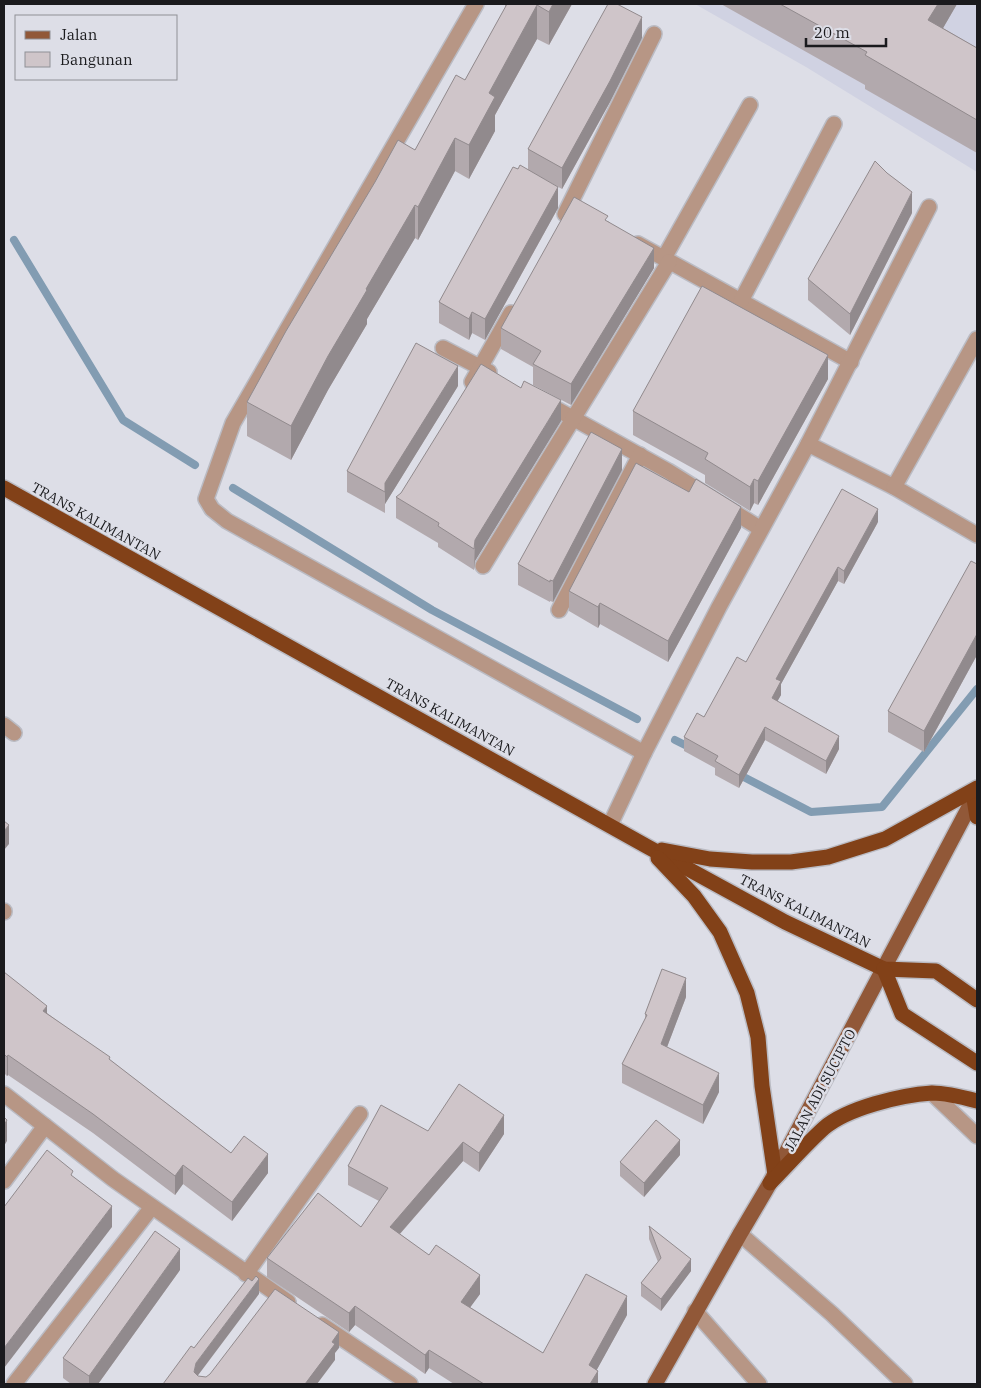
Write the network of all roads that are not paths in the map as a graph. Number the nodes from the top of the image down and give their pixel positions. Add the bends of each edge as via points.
1 (476, 4) edge
2 (654, 34) dead end
3 (750, 105) dead end
4 (834, 124) dead end
5 (555, 196) edge
6 (574, 207) junction
7 (929, 207) dead end
8 (556, 231) edge
9 (630, 239) edge
10 (666, 260) junction
11 (518, 299) edge
12 (742, 301) junction
13 (977, 339) edge
14 (443, 348) dead end
15 (851, 362) junction
16 (480, 368) junction
17 (498, 377) edge
18 (465, 393) edge
19 (532, 395) edge
20 (575, 418) junction
21 (808, 444) junction
22 (640, 455) junction
23 (894, 487) junction
24 (4, 488) edge
25 (761, 529) junction
26 (977, 535) edge
27 (483, 566) dead end
28 (558, 610) dead end
29 (644, 753) junction
30 (976, 793) edge
31 (977, 818) edge
32 (610, 825) junction
33 (648, 847) junction
34 (884, 968) junction
35 (977, 1000) edge
36 (977, 1063) edge
37 (932, 1093) junction
38 (4, 1094) edge
39 (977, 1100) edge
40 (360, 1114) dead end
41 (45, 1126) junction
42 (977, 1136) edge
43 (772, 1179) junction
44 (4, 1181) edge
45 (152, 1207) junction
46 (740, 1234) junction
47 (246, 1274) junction
48 (297, 1308) edge
49 (695, 1311) junction
50 (313, 1319) edge
51 (14, 1384) edge
52 (410, 1384) edge
53 (655, 1384) edge
54 (759, 1384) edge
55 (905, 1384) edge

1 - 29 street via 233,423 206,499 227,521
2 - 6 street
3 - 10 street
4 - 12 street
5 - 6 street
6 - 8 street
7 - 15 street
9 - 10 street
10 - 12 street
10 - 20 street
11 - 16 street
12 - 15 street
13 - 23 street
14 - 16 street
15 - 21 street
16 - 17 street
16 - 18 street
19 - 20 street
20 - 22 street
20 - 27 street
21 - 23 street
21 - 25 street
22 - 25 street
22 - 28 street
23 - 26 street
24 - 32 highway, TRANS KALIMANTAN
25 - 29 street
29 - 32 street
30 - 31 highway
30 - 33 highway via 885,839 828,857 791,862 752,862 710,859
30 - 34 main road, JALAN ADI SUCIPTO
32 - 33 highway, TRANS KALIMANTAN
33 - 34 highway, TRANS KALIMANTAN via 785,922
33 - 43 highway via 694,896 720,932 747,993 758,1037
34 - 35 highway via 936,971
34 - 36 highway via 902,1014
34 - 43 main road, JALAN ADI SUCIPTO
37 - 39 highway
37 - 42 street
37 - 43 highway via 898,1098 848,1113 825,1127
38 - 41 street
40 - 47 street
41 - 44 street
41 - 45 street
43 - 46 main road, JALAN ADI SUCIPTO
45 - 47 street
45 - 51 street
46 - 49 main road, JALAN ADI SUCIPTO
46 - 55 street via 832,1314
47 - 48 street via 270,1296
49 - 53 main road, JALAN ADI SUCIPTO
49 - 54 street
50 - 52 street

